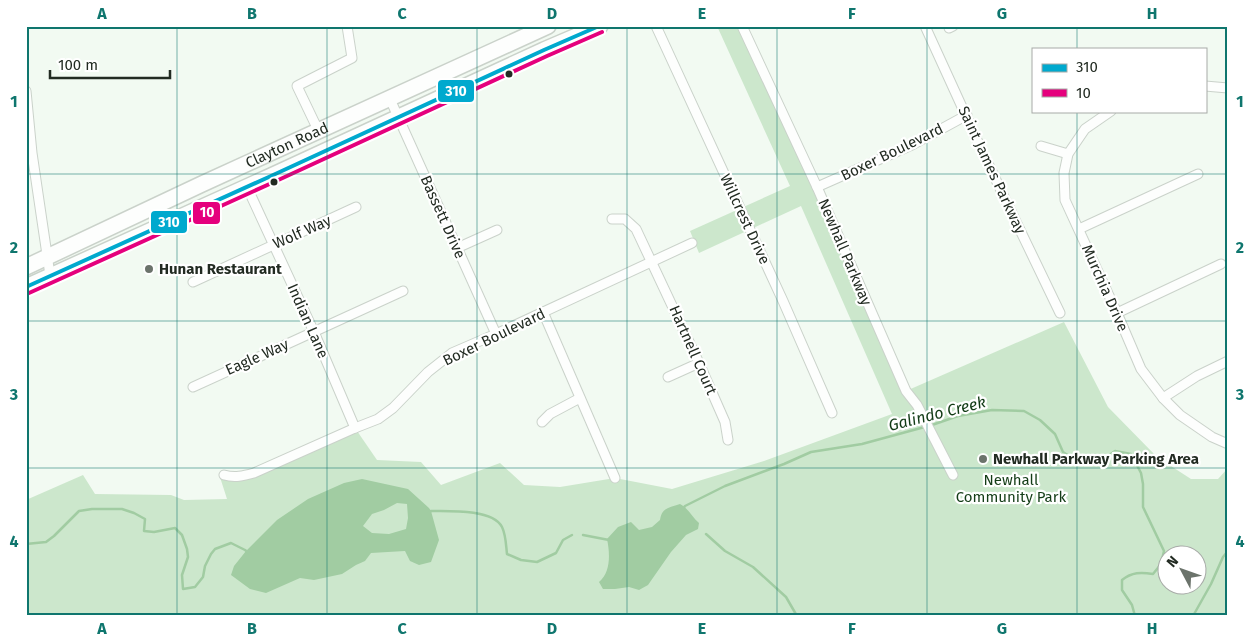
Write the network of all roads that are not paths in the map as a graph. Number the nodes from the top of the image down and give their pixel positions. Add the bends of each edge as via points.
1 (347, 26) edge
2 (600, 26) edge
3 (656, 26) edge
4 (742, 26) edge
5 (925, 26) edge
6 (540, 36) edge
7 (1206, 86) edge
8 (1228, 88) edge
9 (26, 91) edge
10 (390, 99) junction
11 (1110, 112) edge
12 (967, 115) junction
13 (399, 118) junction
14 (319, 132) junction
15 (1041, 146) dead end
16 (1068, 154) junction
17 (1198, 174) dead end
18 (246, 187) junction
19 (818, 187) junction
20 (356, 207) dead end
21 (612, 219) dead end
22 (1079, 229) junction
23 (497, 230) dead end
24 (692, 243) dead end
25 (273, 245) junction
26 (457, 248) junction
27 (47, 258) junction
28 (652, 261) junction
29 (1221, 264) dead end
30 (26, 267) edge
31 (50, 275) junction
32 (193, 282) dead end
33 (26, 287) edge
34 (403, 291) dead end
35 (543, 312) junction
36 (1060, 313) dead end
37 (1117, 313) junction
38 (314, 332) junction
39 (496, 334) junction
40 (1228, 361) edge
41 (699, 363) junction
42 (668, 377) dead end
43 (193, 386) dead end
44 (580, 398) junction
45 (1163, 398) junction
46 (832, 413) dead end
47 (542, 422) dead end
48 (355, 428) junction
49 (728, 440) dead end
50 (1228, 444) edge
51 (224, 475) dead end
52 (953, 475) dead end
53 (616, 478) dead end

1 - 14 street via 352,58 297,86
2 - 6 main road, Clayton Road
3 - 46 street, Willcrest Drive
4 - 19 street, Newhall Parkway
5 - 12 street, Saint James Parkway
6 - 10 main road, Clayton Road
6 - 13 main road, Clayton Road
7 - 8 street
9 - 27 street
10 - 13 street, Bassett Drive
10 - 14 main road, Clayton Road
11 - 16 street, Murchia Drive via 1085,129
12 - 19 street, Boxer Boulevard via 912,145
12 - 36 street, Saint James Parkway
13 - 18 main road, Clayton Road
13 - 26 street, Bassett Drive
14 - 27 main road, Clayton Road
15 - 16 street
16 - 22 street, Murchia Drive via 1064,174 1065,200
17 - 22 street
18 - 25 street, Indian Lane
18 - 31 main road, Clayton Road
19 - 52 street, Newhall Parkway via 906,391
20 - 25 street, Wolf Way
21 - 28 street, Hartnell Court via 626,219 636,229
22 - 37 street, Murchia Drive
23 - 26 street
24 - 28 street, Boxer Boulevard
25 - 32 street, Wolf Way
25 - 38 street, Indian Lane
26 - 39 street, Bassett Drive
27 - 30 main road, Clayton Road
27 - 31 street
28 - 35 street, Boxer Boulevard
28 - 41 street, Hartnell Court
29 - 37 street
31 - 33 main road, Clayton Road
34 - 38 street, Eagle Way
35 - 39 street, Boxer Boulevard
35 - 44 street
37 - 45 street, Murchia Drive via 1142,369
38 - 43 street, Eagle Way
38 - 48 street, Indian Lane
39 - 48 street, Boxer Boulevard via 452,353 428,372 389,412
40 - 45 street
41 - 42 street
41 - 49 street, Hartnell Court via 725,422
44 - 47 street
44 - 53 street
45 - 50 street, Murchia Drive via 1212,438
48 - 51 street, Boxer Boulevard via 254,473

